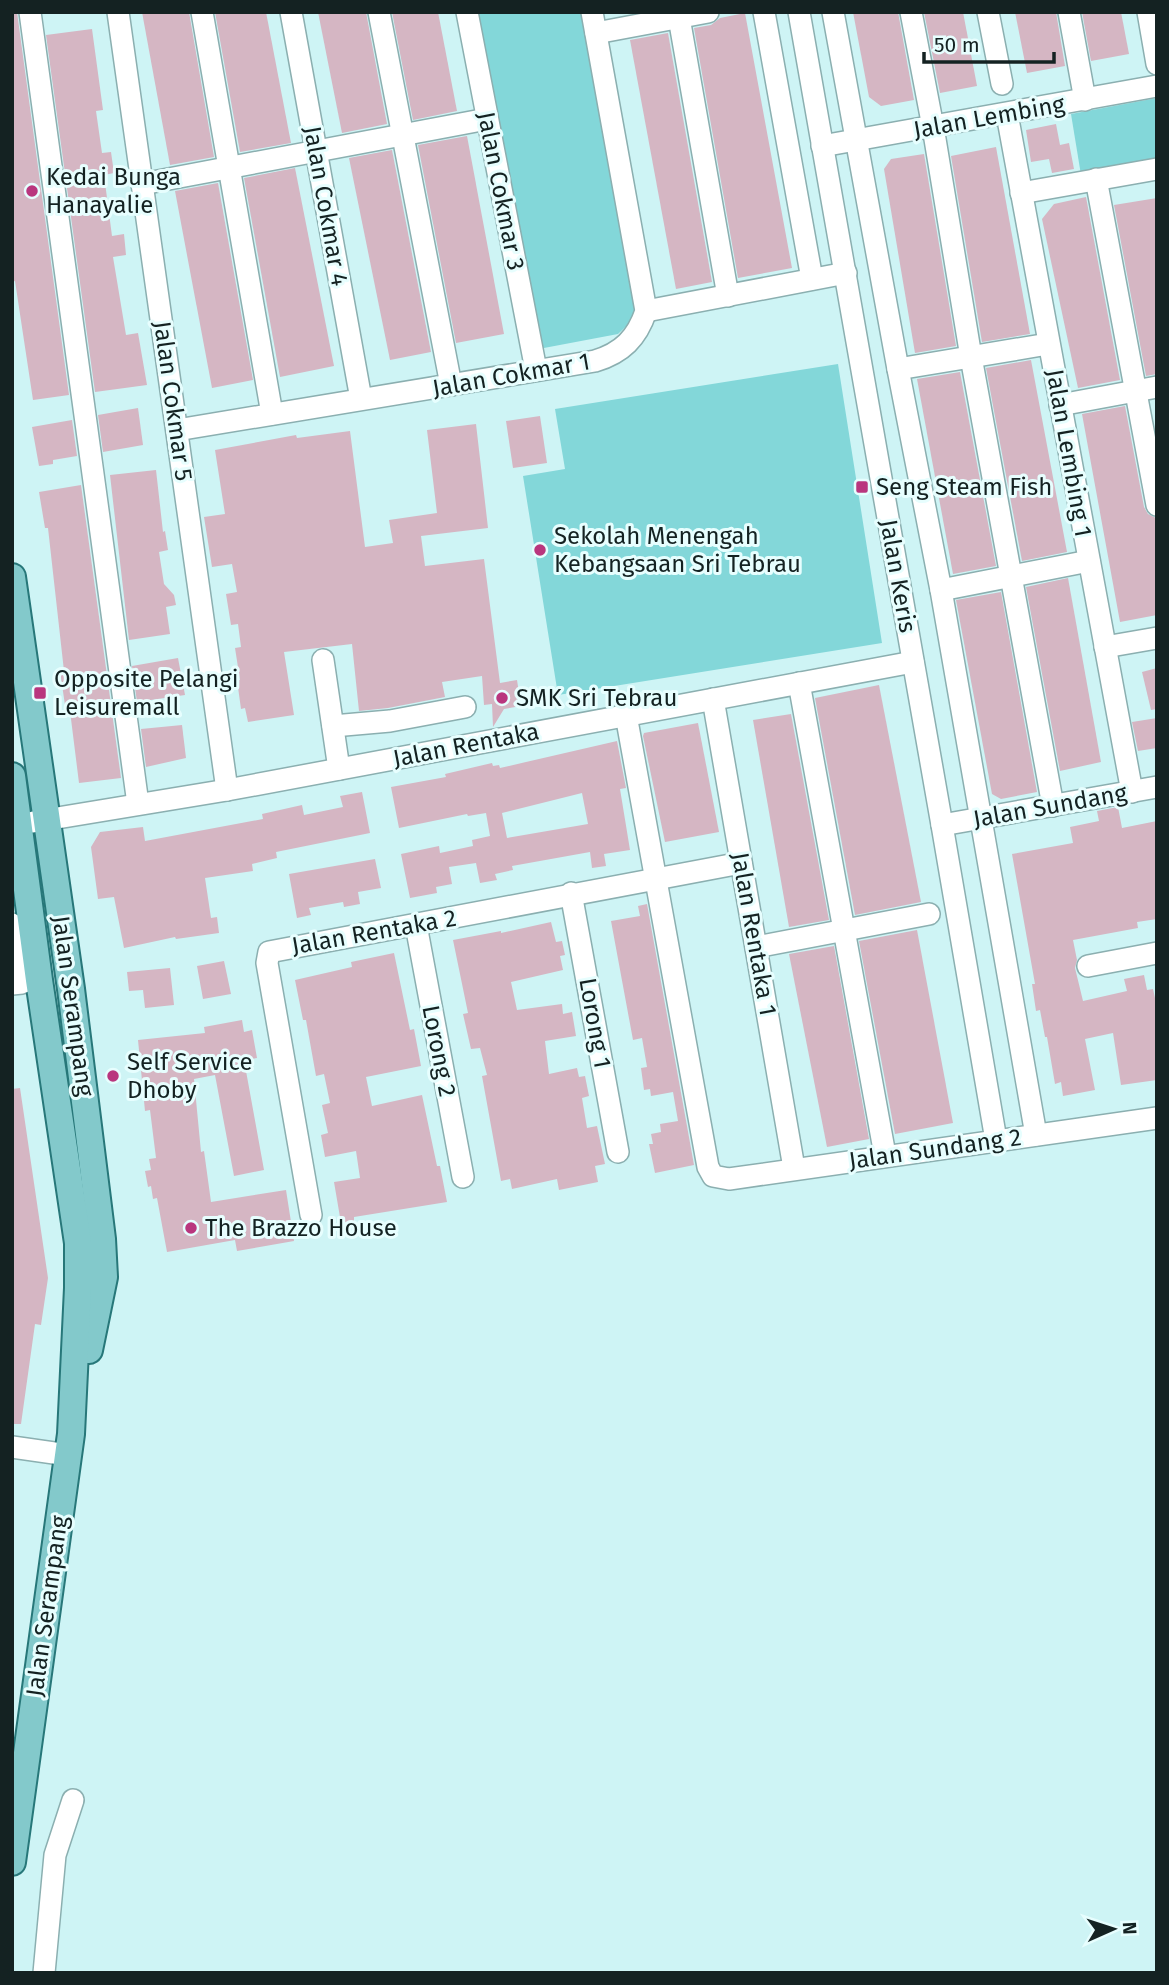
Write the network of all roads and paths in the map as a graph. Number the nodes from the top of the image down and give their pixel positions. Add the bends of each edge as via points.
1 (30, 12) edge
2 (118, 12) edge
3 (202, 12) edge
4 (291, 12) edge
5 (379, 12) edge
6 (467, 12) edge
7 (708, 12) edge
8 (764, 12) edge
9 (799, 12) edge
10 (833, 12) edge
11 (911, 12) edge
12 (988, 12) edge
13 (1069, 12) edge
14 (1148, 12) edge
15 (679, 15) edge
16 (594, 23) edge
17 (1157, 64) edge
18 (1002, 84) dead end
19 (1157, 86) edge
20 (1085, 100) junction
21 (1007, 114) junction
22 (487, 119) junction
23 (933, 127) junction
24 (402, 135) junction
25 (856, 140) junction
26 (822, 146) junction
27 (316, 151) junction
28 (229, 168) junction
29 (1157, 169) edge
30 (1096, 179) junction
31 (142, 184) junction
32 (1021, 193) junction
33 (846, 273) junction
34 (812, 279) junction
35 (728, 296) junction
36 (646, 311) junction
37 (1048, 344) junction
38 (971, 357) junction
39 (898, 369) junction
40 (536, 370) junction
41 (451, 385) junction
42 (1146, 389) edge
43 (361, 399) junction
44 (1060, 405) junction
45 (271, 414) junction
46 (177, 430) junction
47 (1157, 505) edge
48 (1088, 561) junction
49 (12, 577) edge
50 (1011, 578) junction
51 (941, 590) junction
52 (1157, 638) edge
53 (1104, 647) junction
54 (323, 660) dead end
55 (913, 662) junction
56 (799, 683) junction
57 (713, 699) junction
58 (466, 707) dead end
59 (626, 715) junction
60 (333, 726) junction
61 (339, 769) junction
62 (12, 777) edge
63 (1157, 787) edge
64 (227, 790) junction
65 (1132, 792) junction
66 (138, 804) junction
67 (1053, 806) junction
68 (979, 818) junction
69 (47, 820) junction
70 (18, 824) junction
71 (942, 825) junction
72 (52, 855) junction
73 (17, 861) edge
74 (741, 863) junction
75 (656, 878) junction
76 (571, 893) junction
77 (929, 914) dead end
78 (12, 924) edge
79 (416, 925) junction
80 (843, 929) junction
81 (756, 947) junction
82 (1157, 953) edge
83 (1088, 966) dead end
84 (17, 984) edge
85 (1157, 1118) edge
86 (1036, 1135) junction
87 (996, 1140) junction
88 (618, 1152) dead end
89 (886, 1155) junction
90 (794, 1168) junction
91 (463, 1177) dead end
92 (311, 1215) dead end
93 (70, 1444) junction
94 (12, 1447) edge
95 (73, 1800) dead end
96 (12, 1862) edge
97 (44, 1973) edge

1 - 66 street
2 - 31 street, Jalan Cokmar 5
3 - 28 street
4 - 27 street, Jalan Cokmar 4
5 - 24 street
6 - 22 street, Jalan Cokmar 3
7 - 15 street
8 - 34 street
9 - 26 street, Jalan Keris
10 - 25 street
11 - 23 street
12 - 18 street
13 - 20 street
14 - 17 street
15 - 16 street
15 - 35 street
16 - 36 street
19 - 20 street, Jalan Lembing
20 - 21 street, Jalan Lembing
21 - 23 street, Jalan Lembing
21 - 32 street, Jalan Lembing 1
22 - 24 street
22 - 40 street, Jalan Cokmar 3
23 - 25 street, Jalan Lembing
23 - 38 street
24 - 27 street
24 - 41 street
25 - 26 street, Jalan Lembing
25 - 39 street
26 - 33 street, Jalan Keris
27 - 28 street
27 - 43 street, Jalan Cokmar 4
28 - 31 street
28 - 45 street
29 - 30 street
30 - 32 street
30 - 42 street
31 - 46 street, Jalan Cokmar 5
32 - 37 street, Jalan Lembing 1
33 - 34 street
33 - 55 street, Jalan Keris
34 - 35 street
35 - 36 street
36 - 40 street, Jalan Cokmar 1 via 630,342 611,356
37 - 38 street
37 - 44 street, Jalan Lembing 1
38 - 39 street
38 - 50 street
39 - 51 street
40 - 41 street, Jalan Cokmar 1
41 - 43 street, Jalan Cokmar 1
42 - 44 street
42 - 47 street
43 - 45 street, Jalan Cokmar 1
44 - 48 street, Jalan Lembing 1
45 - 46 street, Jalan Cokmar 1
46 - 64 street, Jalan Cokmar 5
48 - 50 street
48 - 53 street, Jalan Lembing 1
49 - 69 main road, Jalan Serampang
50 - 51 street
50 - 67 street
51 - 68 street
52 - 53 street
53 - 65 street, Jalan Lembing 1
54 - 60 street
55 - 56 street, Jalan Rentaka
55 - 71 street, Jalan Keris
56 - 57 street, Jalan Rentaka
56 - 80 street
57 - 59 street, Jalan Rentaka
57 - 74 street, Jalan Rentaka 1
58 - 60 street
59 - 61 street, Jalan Rentaka
59 - 75 street
60 - 61 street
61 - 64 street, Jalan Rentaka
62 - 70 main road, Jalan Serampang
63 - 65 street, Jalan Sundang
64 - 66 street, Jalan Rentaka
65 - 67 street, Jalan Sundang
66 - 69 street, Jalan Rentaka
67 - 68 street, Jalan Sundang
68 - 71 street, Jalan Sundang
68 - 86 street
69 - 70 street, Jalan Rentaka
69 - 72 main road, Jalan Serampang
70 - 73 main road, Jalan Serampang
71 - 87 street, Jalan Keris
72 - 73 street
72 - 93 main road, Jalan Serampang via 90,1133 104,1277
73 - 93 main road, Jalan Serampang via 78,1243
74 - 75 street, Jalan Rentaka 2
74 - 81 street, Jalan Rentaka 1
75 - 76 street, Jalan Rentaka 2
75 - 90 street, Jalan Sundang 2 via 708,1167 713,1177 729,1179
76 - 79 street, Jalan Rentaka 2
76 - 88 street, Lorong 1
77 - 80 street
78 - 84 street
79 - 91 street, Lorong 2
79 - 92 street, Jalan Rentaka 2 via 269,952 267,963
80 - 81 street
80 - 89 street
81 - 90 street, Jalan Rentaka 1
82 - 83 street
85 - 86 street, Jalan Sundang 2
86 - 87 street, Jalan Sundang 2
87 - 89 street, Jalan Sundang 2
89 - 90 street, Jalan Sundang 2
93 - 94 street
93 - 96 main road, Jalan Serampang
95 - 97 street via 55,1855

